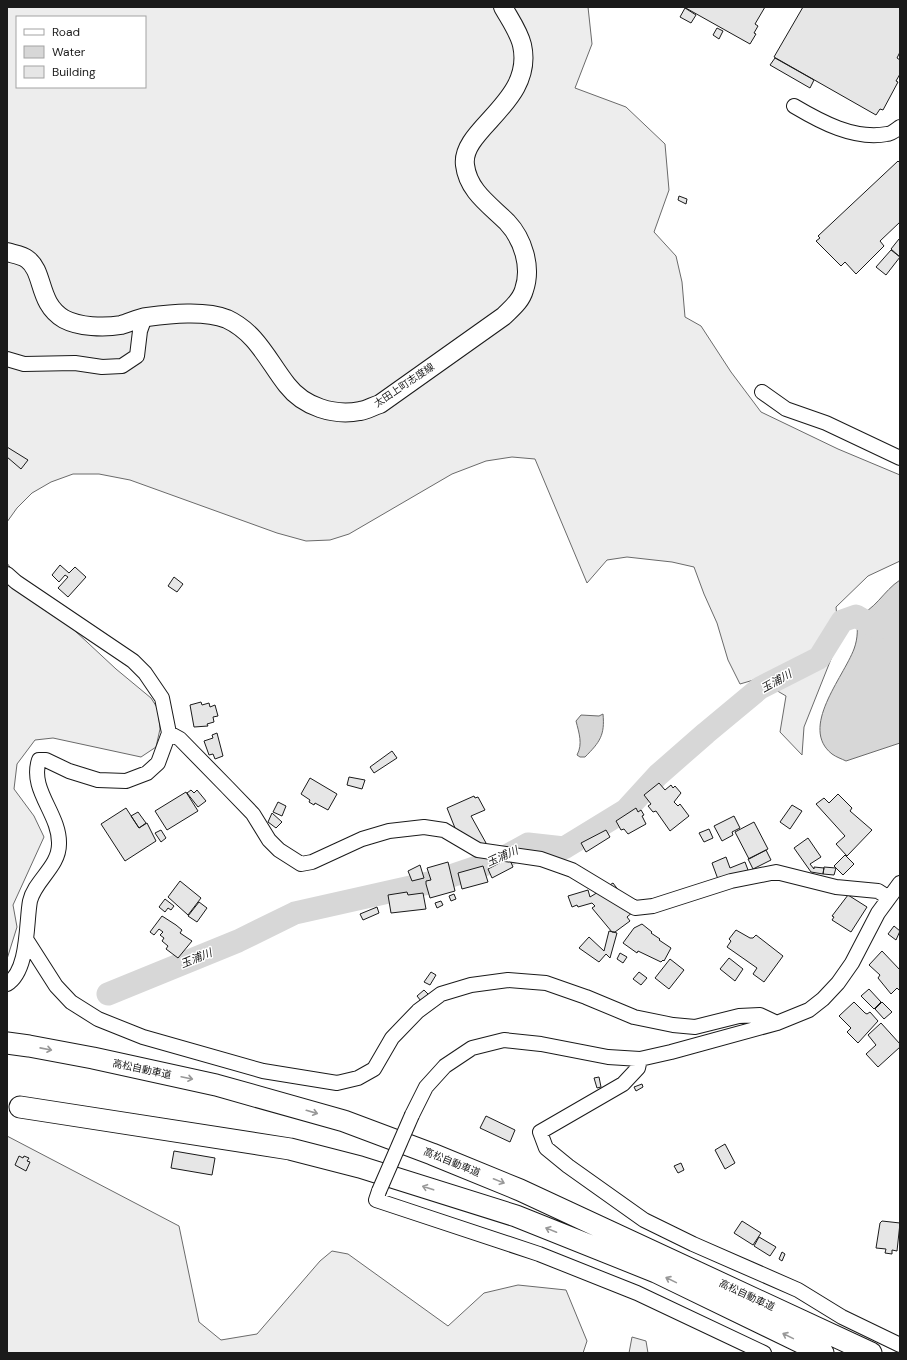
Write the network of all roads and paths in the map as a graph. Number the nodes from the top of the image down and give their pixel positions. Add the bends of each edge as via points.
1 (503, 7) edge
2 (794, 106) dead end
3 (900, 127) edge
4 (7, 252) edge
5 (146, 317) junction
6 (7, 359) edge
7 (762, 392) dead end
8 (900, 458) edge
9 (7, 574) edge
10 (169, 733) junction
11 (900, 883) edge
12 (889, 898) junction
13 (26, 939) junction
14 (7, 984) edge
15 (777, 1023) junction
16 (7, 1043) edge
17 (640, 1059) junction
18 (20, 1107) dead end
19 (900, 1345) edge
20 (764, 1353) edge
21 (823, 1353) edge
22 (871, 1353) edge

1 - 5 main road, 太田上町志度線 via 522,43 524,63 519,82 508,100 469,147 464,163 468,181 480,197 508,224 524,251 527,277 524,290 517,304 504,316 380,404 361,411 341,413 322,409 303,400 288,386 252,336 237,324 220,316 203,313
2 - 3 street via 819,121 844,131 872,135 888,134
4 - 5 main road, 太田上町志度線 via 31,263 52,310 65,319 100,326 120,325
5 - 6 street via 140,332 137,356 122,366 24,364
7 - 8 street via 786,409 826,423
9 - 10 street via 133,661 145,673 162,698
10 - 12 street via 180,739 228,787 253,814 269,840 301,864 369,837 389,831 424,827 444,830 478,850 541,859 572,870 635,908 653,906 731,881 776,872 836,887 878,891
10 - 13 street via 158,763 147,773 126,781 98,780 68,771 46,760 39,760 38,784 56,825 60,845 55,862 30,899
11 - 12 street
12 - 15 street via 838,983 809,1010
13 - 14 street via 22,962 11,982
13 - 15 street via 56,986 71,1002 98,1019 143,1037 263,1071 337,1082 358,1078 374,1069 392,1038 418,1011 441,994 471,985 508,980 546,983 634,1017 673,1025 696,1027 739,1016 760,1015
15 - 17 street
16 -> 22 highway, 高松自動車道 via 93,1058 216,1085 344,1121 520,1190
17 - 19 street via 638,1068 623,1084 540,1132 546,1148 644,1220 798,1290 842,1317
17 - 20 street, bridge via 608,1057 541,1044 504,1040 472,1048 445,1066 426,1087 377,1196 539,1254 637,1293
21 -> 18 highway, 高松自動車道 via 649,1269 516,1216 360,1167 290,1149

